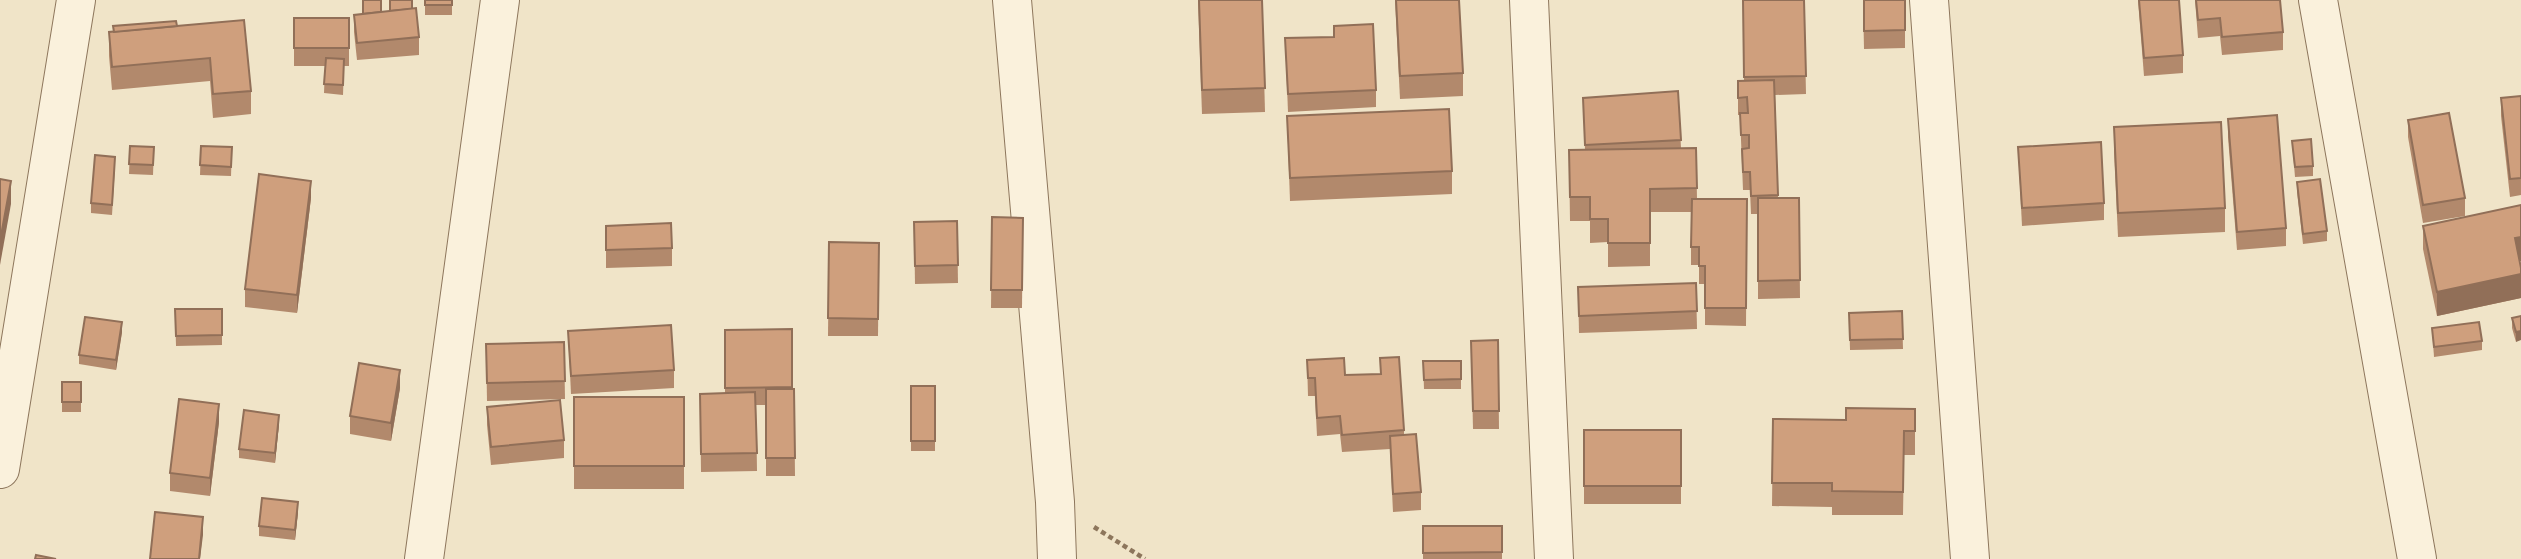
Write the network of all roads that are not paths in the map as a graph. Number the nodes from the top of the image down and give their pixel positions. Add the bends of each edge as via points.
1 (76, 0) edge
2 (500, 0) edge
3 (1012, 0) edge
4 (1529, 0) edge
5 (1929, 0) edge
6 (2318, 0) edge
7 (0, 469) edge
8 (424, 559) edge
9 (1057, 559) edge
10 (1554, 559) edge
11 (1970, 559) edge
12 (2417, 559) edge

1 - 7 street
2 - 8 street
3 - 9 street
4 - 10 street
5 - 11 street
6 - 12 street

